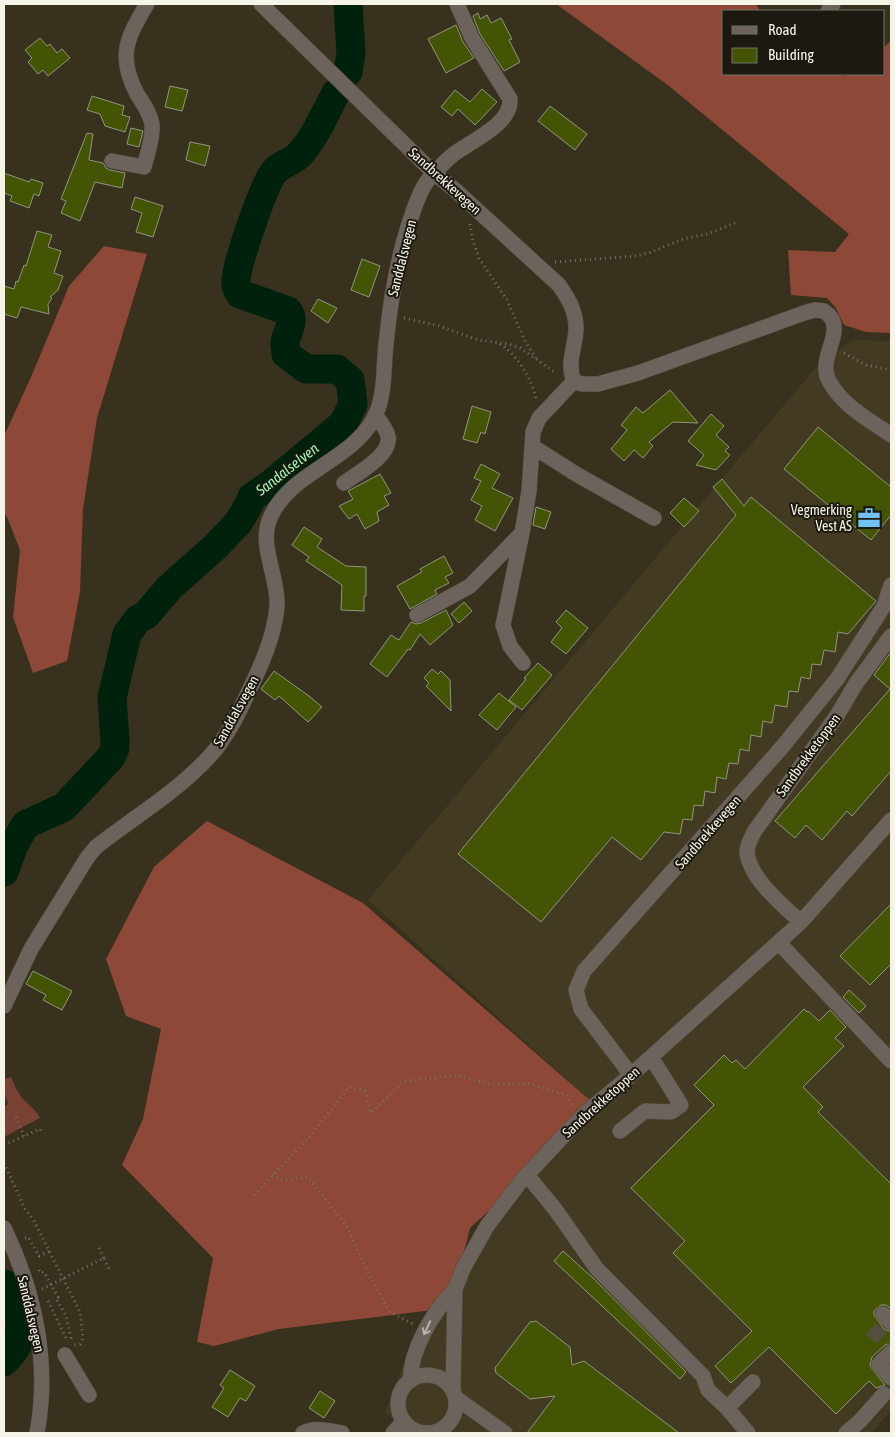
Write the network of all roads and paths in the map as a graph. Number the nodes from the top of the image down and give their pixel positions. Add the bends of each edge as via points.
1 (147, 4) edge
2 (261, 4) edge
3 (457, 4) edge
4 (112, 162) dead end
5 (435, 174) junction
6 (470, 223) dead end
7 (735, 223) dead end
8 (537, 266) junction
9 (388, 320) junction
10 (497, 342) junction
11 (829, 348) junction
12 (538, 361) junction
13 (891, 370) edge
14 (574, 381) junction
15 (375, 415) junction
16 (538, 418) junction
17 (891, 435) edge
18 (532, 446) junction
19 (344, 483) dead end
20 (654, 518) dead end
21 (522, 533) junction
22 (891, 585) edge
23 (417, 615) dead end
24 (891, 636) edge
25 (523, 663) dead end
26 (891, 820) edge
27 (800, 922) junction
28 (779, 943) junction
29 (4, 1006) edge
30 (651, 1057) junction
31 (891, 1062) edge
32 (631, 1075) junction
33 (575, 1108) dead end
34 (16, 1117) dead end
35 (620, 1131) dead end
36 (42, 1134) dead end
37 (24, 1136) junction
38 (4, 1145) edge
39 (4, 1163) edge
40 (273, 1174) junction
41 (527, 1175) junction
42 (254, 1195) dead end
43 (4, 1228) edge
44 (99, 1248) dead end
45 (49, 1251) junction
46 (33, 1255) dead end
47 (104, 1258) junction
48 (36, 1264) dead end
49 (109, 1269) dead end
50 (62, 1278) junction
51 (51, 1284) junction
52 (455, 1289) junction
53 (416, 1325) dead end
54 (66, 1348) junction
55 (891, 1352) edge
56 (891, 1378) edge
57 (410, 1381) junction
58 (753, 1382) dead end
59 (89, 1394) dead end
60 (454, 1394) junction
61 (884, 1394) dead end
62 (727, 1408) junction
63 (404, 1421) junction
64 (37, 1433) edge
65 (303, 1433) edge
66 (342, 1433) edge
67 (393, 1433) edge
68 (505, 1433) edge
69 (748, 1433) edge
70 (846, 1433) edge

1 - 4 street via 128,43 125,60 129,79 152,124 151,140 144,167
2 - 5 street, Sandbrekkevegen
3 - 5 street, Sanddalsvegen via 472,38 510,99 510,105 498,123 450,157
5 - 8 street, Sandbrekkevegen
5 - 9 street, Sanddalsvegen via 426,183 408,227
6 - 12 path via 478,258 507,300 526,344
7 - 8 path via 636,256 548,262
8 - 14 street, Sandbrekkevegen via 559,285 574,314 576,328 570,362
9 - 10 path via 399,317 439,326 478,340
9 - 15 street, Sanddalsvegen via 384,376
10 - 12 path via 520,348
10 - 16 path via 515,356 524,371 536,395
11 - 13 path via 866,365
11 - 14 street via 834,326 832,319 824,310 815,310 638,373 598,384
11 - 17 street via 825,367 835,388 857,412
12 - 14 path via 565,379
14 - 16 street
15 - 19 street via 384,427 388,444 382,455
15 - 29 street, Sanddalsvegen via 361,437 288,492 270,517 267,541 277,596 272,636 248,694 224,737 212,754 178,787 96,847 87,858 31,949
16 - 18 street
18 - 20 street
18 - 21 street
21 - 23 street via 470,586
21 - 25 street via 503,625 510,646
22 - 32 street, Sandbrekkevegen via 884,606 837,679 783,746 584,971 576,990 582,1009
24 - 27 street, Sandbrekketoppen via 754,832 747,849 753,871
26 - 27 street, Sandbrekketoppen
27 - 28 street, Sandbrekketoppen
28 - 30 street, Sandbrekketoppen
28 - 31 street
30 - 32 street, Sandbrekketoppen
30 - 35 street via 681,1105 671,1112 645,1111
32 - 41 street, Sandbrekketoppen via 582,1116
33 - 40 path via 566,1095 526,1083 493,1085 456,1075 403,1082 371,1113 365,1091 349,1087 312,1134
34 - 37 path
36 - 37 path via 40,1129
37 - 38 path
39 - 45 path
40 - 42 path
40 - 53 path via 282,1180 308,1177 346,1226 389,1311
41 - 52 street, Sandbrekketoppen via 487,1226
41 - 62 street via 597,1269 703,1376 708,1390
43 - 64 street, Sanddalsvegen via 25,1280 38,1335 42,1363
44 - 47 path
45 - 46 path via 39,1256 28,1237 25,1238
45 - 50 path
47 - 49 path
47 - 50 path
48 - 51 path
50 - 51 path
50 - 54 path via 80,1312 83,1338 80,1344
51 - 54 path via 66,1316 71,1338
51 - 54 path via 42,1289
52 -> 57 street, Sandbrekketoppen via 436,1310 425,1330 410,1370
52 - 60 street, Sandbrekketoppen
54 - 59 street
55 - 56 street via 879,1364
57 - 60 street via 425,1375 434,1376 448,1384
57 - 63 street, Sandbrekketoppen via 402,1389 399,1400 399,1411
58 - 62 street
60 - 63 street, Sandbrekketoppen via 456,1409 444,1428 423,1432
60 - 68 street
61 - 70 street
62 - 69 street
63 - 67 street
65 - 66 street via 310,1429

